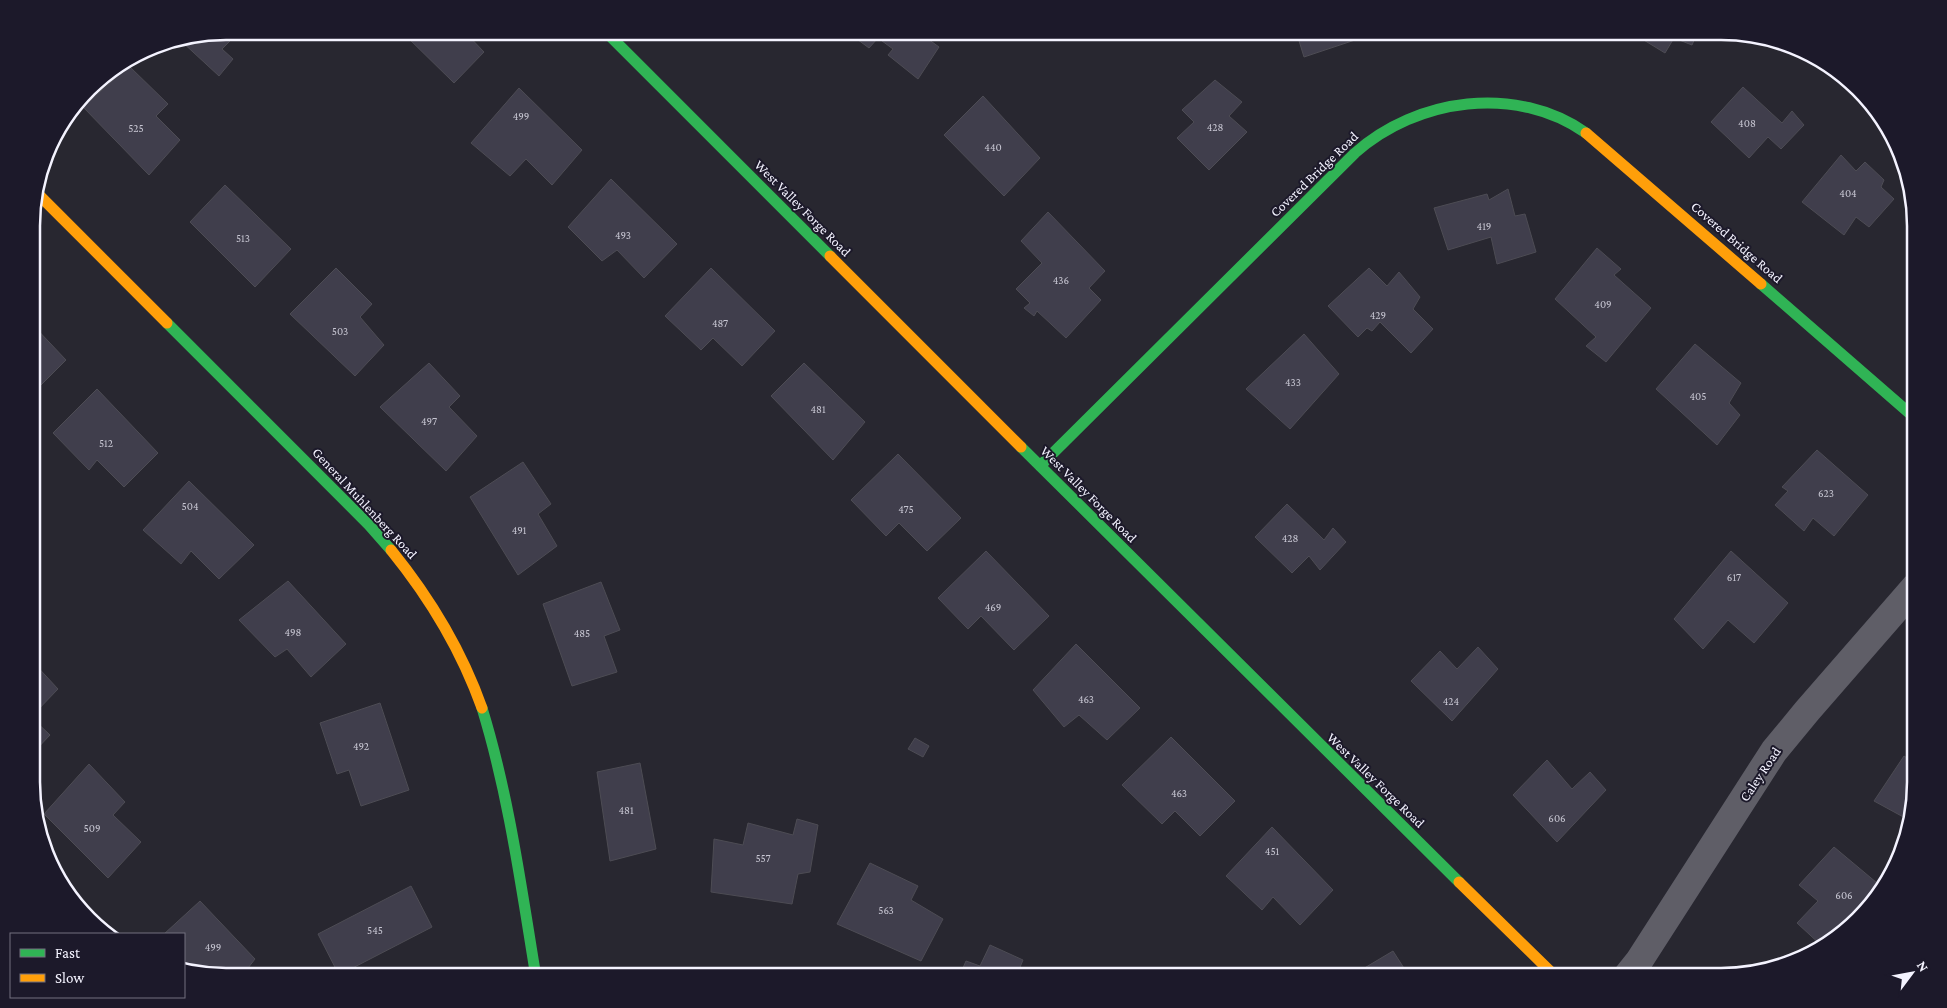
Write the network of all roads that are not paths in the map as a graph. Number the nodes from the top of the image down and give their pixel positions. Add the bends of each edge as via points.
1 (614, 40) edge
2 (42, 198) edge
3 (1907, 411) edge
4 (1040, 466) junction
5 (1907, 596) edge
6 (534, 968) edge
7 (1547, 968) edge
8 (1633, 968) edge

1 - 4 street, West Valley Forge Road
2 - 6 street, General Muhlenberg Road via 369,525 399,558 448,630 484,711 495,752
3 - 4 street, Covered Bridge Road via 1596,140 1567,120 1532,108 1494,102 1455,104 1420,114 1384,131 1354,153
4 - 7 street, West Valley Forge Road
5 - 8 street, Caley Road via 1774,751

